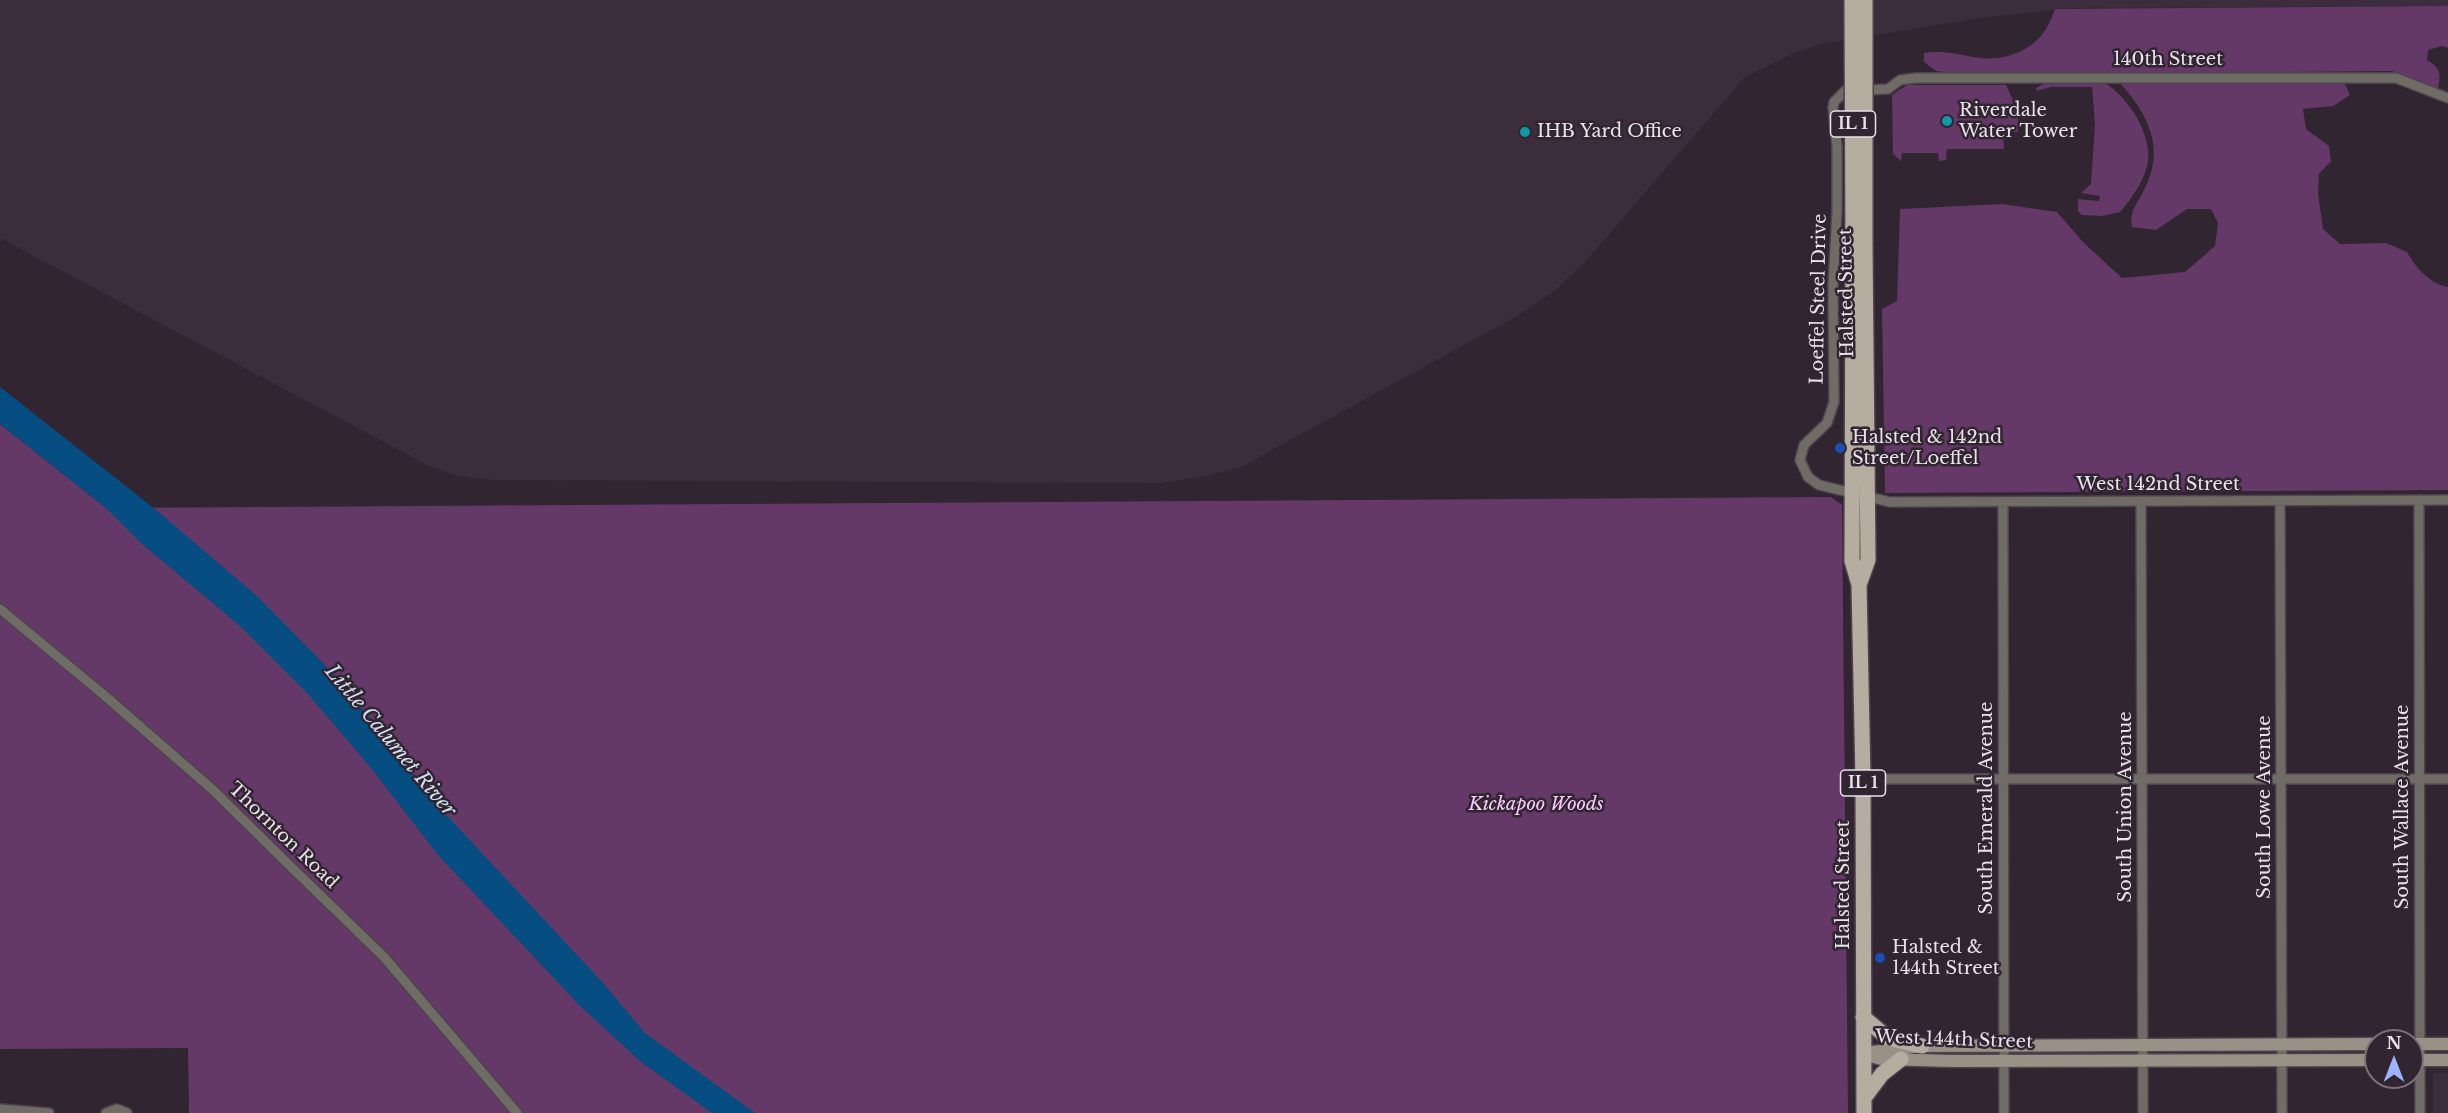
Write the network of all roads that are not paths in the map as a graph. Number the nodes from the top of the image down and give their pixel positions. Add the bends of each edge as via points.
1 (1852, 0) edge
2 (1865, 0) edge
3 (1888, 89) joint
4 (2448, 98) edge
5 (1859, 248) junction
6 (1852, 494) junction
7 (1868, 498) junction
8 (2419, 500) junction
9 (2448, 500) edge
10 (2141, 501) junction
11 (2280, 501) junction
12 (2002, 502) junction
13 (1859, 585) junction
14 (0, 609) edge
15 (2003, 778) junction
16 (2142, 778) junction
17 (1863, 779) junction
18 (2281, 779) junction
19 (2420, 779) junction
20 (2448, 779) edge
21 (1863, 1017) junction
22 (2416, 1029) edge
23 (2143, 1044) junction
24 (2282, 1044) junction
25 (2364, 1044) edge
26 (2424, 1044) edge
27 (2448, 1044) edge
28 (2004, 1045) junction
29 (1922, 1046) junction
30 (1863, 1054) junction
31 (1902, 1059) junction
32 (2364, 1060) edge
33 (2424, 1060) edge
34 (2448, 1060) edge
35 (2282, 1061) junction
36 (2004, 1062) junction
37 (2143, 1062) junction
38 (2418, 1089) edge
39 (1864, 1106) edge
40 (0, 1109) edge
41 (49, 1113) edge
42 (106, 1113) edge
43 (127, 1113) edge
44 (517, 1113) edge
45 (2004, 1113) edge
46 (2143, 1113) edge
47 (2282, 1113) edge
48 (2420, 1113) edge

1 - 5 main road, Halsted Street / IL 1, bridge
2 - 5 main road, Halsted Street / IL 1, bridge
3 - 4 street, 140th Street via 1900,80 1916,78 2396,78
3 - 6 street, Loeffel Steel Drive via 1845,91 1834,102 1838,201 1833,285 1834,402 1827,423 1801,452 1808,477 1819,486
5 - 6 main road, Halsted Street / IL 1
5 - 7 main road, Halsted Street / IL 1
6 - 7 street, Loeffel Steel Drive
6 - 13 main road, Halsted Street / IL 1 via 1852,561
7 - 12 street, West 142nd Street via 1890,502
7 - 13 main road, Halsted Street / IL 1 via 1868,560
8 - 9 street, West 142nd Street
8 - 11 street, West 142nd Street
8 - 19 street, South Wallace Avenue
10 - 11 street, West 142nd Street
10 - 12 street, West 142nd Street
10 - 16 street, South Union Avenue
11 - 18 street, South Lowe Avenue
12 - 15 street, South Emerald Avenue
13 - 17 main road, Halsted Street / IL 1
14 - 44 street, Thornton Road via 213,790 384,957
15 - 16 street
15 - 17 street
15 - 28 street, South Emerald Avenue
16 - 18 street
16 - 23 street, South Union Avenue
17 - 21 main road, Halsted Street / IL 1
18 - 19 street
18 - 24 street, South Lowe Avenue
19 - 20 street
19 - 22 street, South Wallace Avenue
21 - 29 main road via 1888,1038
21 - 30 main road, Halsted Street / IL 1
23 - 24 street, West 144th Street
23 - 28 street, West 144th Street
23 - 37 street, South Union Avenue
24 - 25 street, West 144th Street
24 - 35 street, South Lowe Avenue
26 - 27 street
28 - 29 street, West 144th Street
28 - 36 street, South Emerald Avenue
29 - 30 street, West 144th Street
30 - 31 street, West 144th Street
30 - 39 main road, Halsted Street / IL 1
31 - 36 street, West 144th Street
31 - 39 main road via 1882,1074
32 - 35 street, West 144th Street
33 - 34 street
35 - 37 street, West 144th Street
35 - 47 street, South Lowe Avenue
36 - 37 street, West 144th Street
36 - 45 street, South Emerald Avenue
37 - 46 street, South Union Avenue
38 - 48 street, South Wallace Avenue
40 - 41 street
42 - 43 street

